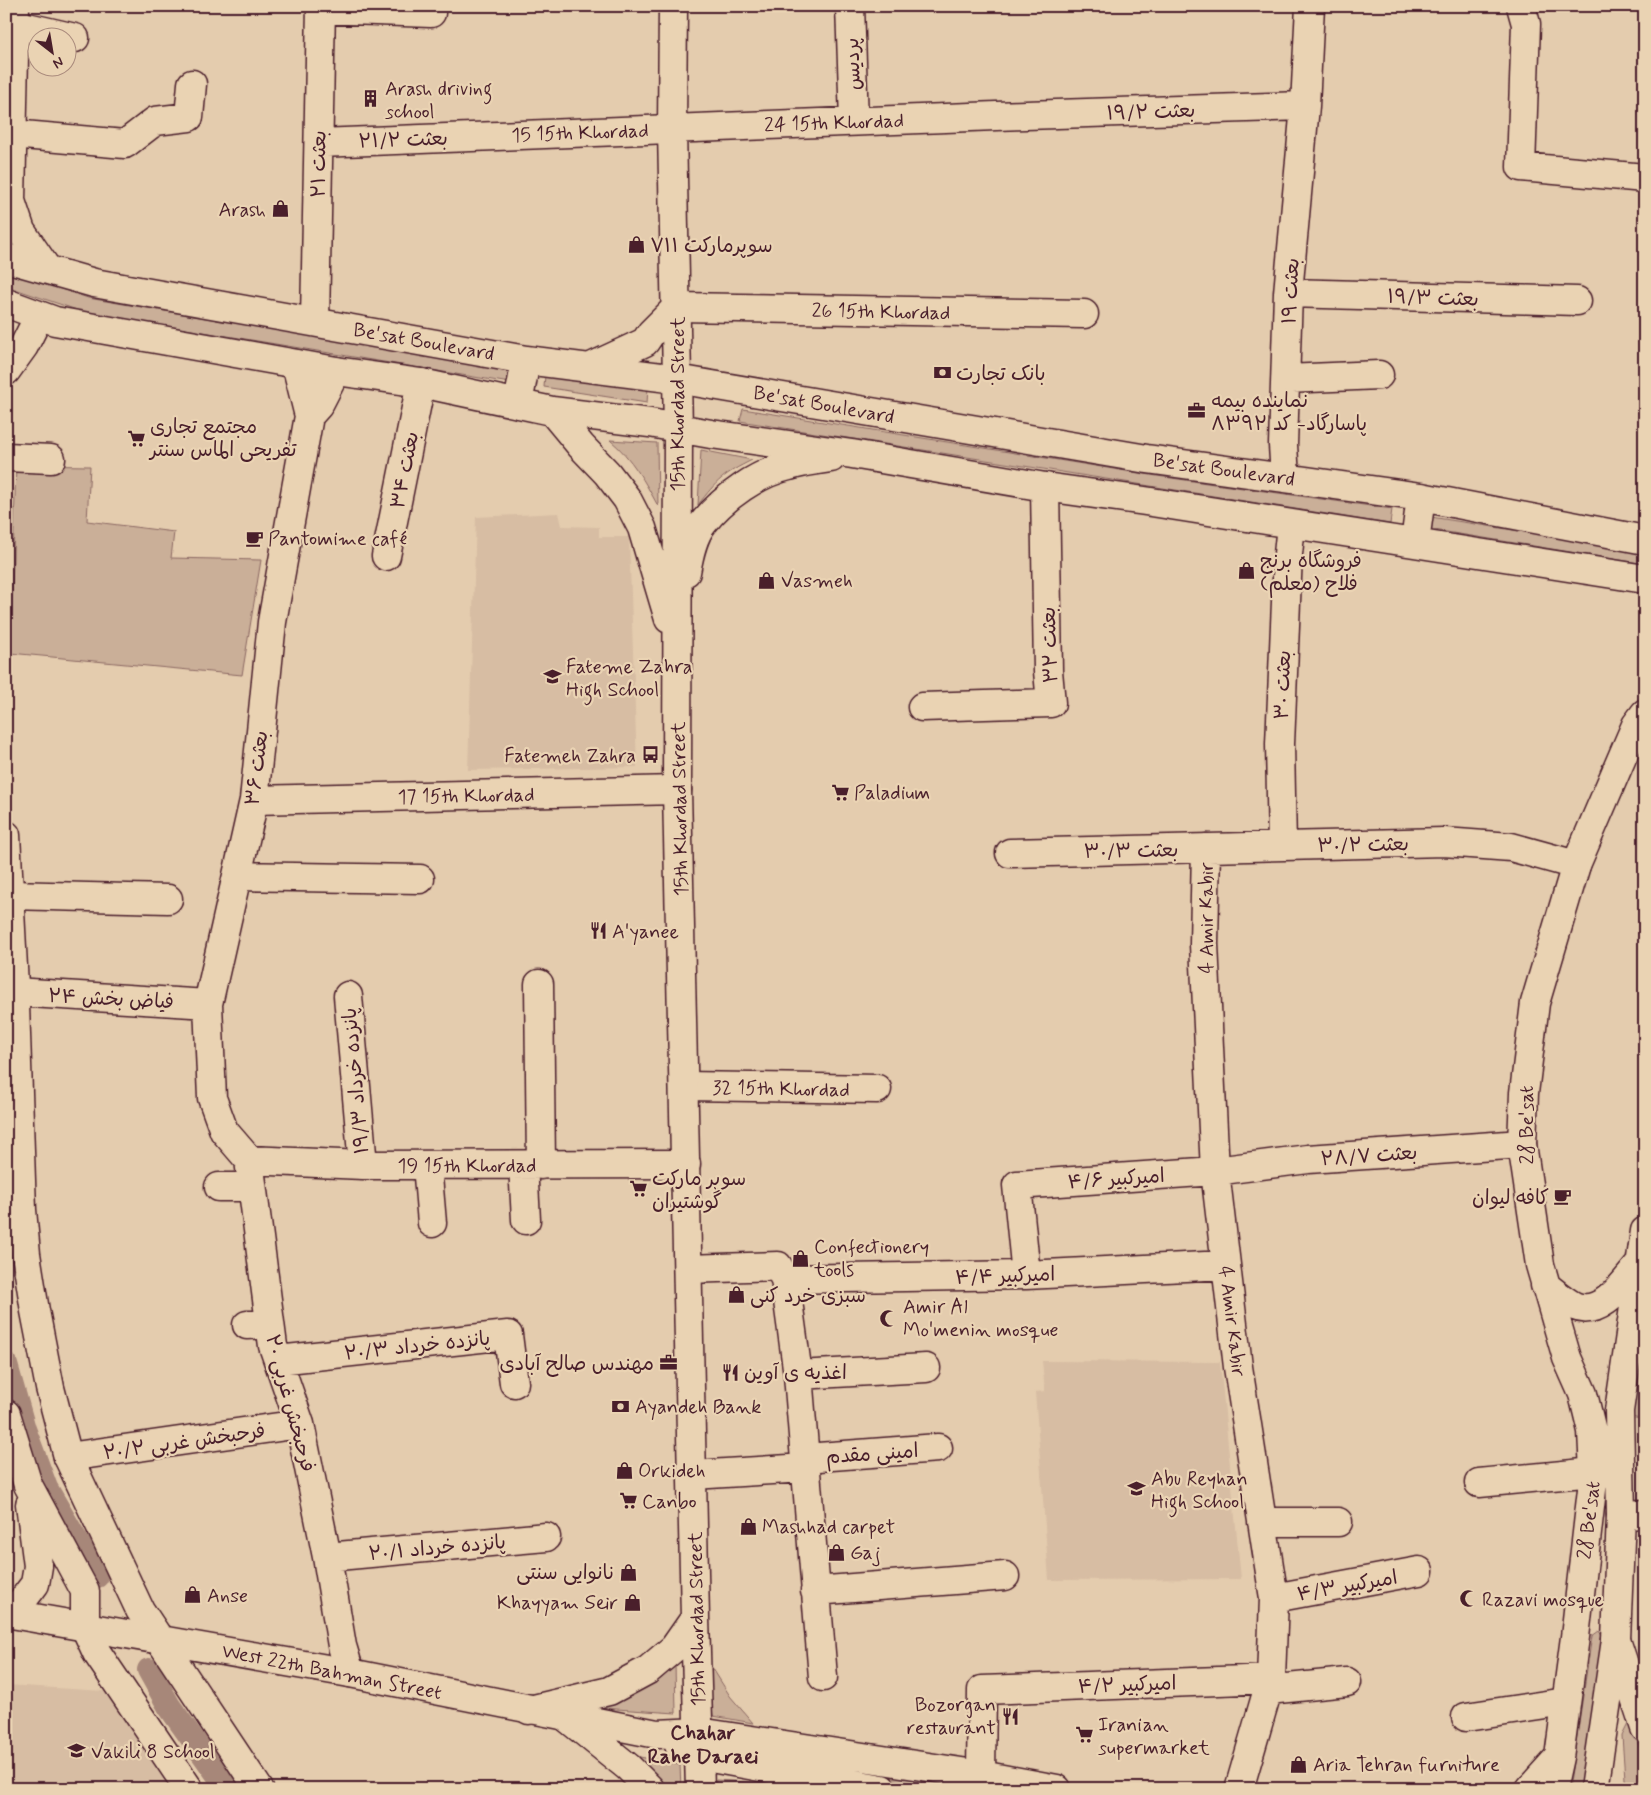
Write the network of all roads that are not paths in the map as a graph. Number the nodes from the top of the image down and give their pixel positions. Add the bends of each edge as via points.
1 (431, 6) edge
2 (673, 6) edge
3 (850, 6) edge
4 (1310, 6) edge
5 (1521, 6) edge
6 (321, 8) edge
7 (14, 15) edge
8 (48, 28) edge
9 (192, 84) dead end
10 (1305, 106) junction
11 (996, 116) joint
12 (854, 121) junction
13 (672, 129) junction
14 (12, 134) junction
15 (487, 136) joint
16 (319, 143) junction
17 (1645, 178) edge
18 (6, 258) edge
19 (47, 269) junction
20 (1288, 293) junction
21 (1578, 300) dead end
22 (6, 304) edge
23 (677, 307) junction
24 (1084, 314) dead end
25 (39, 316) junction
26 (315, 321) junction
27 (526, 360) junction
28 (296, 364) junction
29 (591, 367) junction
30 (6, 371) edge
31 (336, 371) junction
32 (1379, 375) dead end
33 (677, 379) junction
34 (1286, 379) junction
35 (421, 384) junction
36 (518, 404) junction
37 (552, 410) junction
38 (308, 416) junction
39 (678, 428) junction
40 (852, 454) junction
41 (6, 457) edge
42 (51, 459) dead end
43 (1285, 477) junction
44 (1045, 488) junction
45 (1421, 497) junction
46 (1291, 525) junction
47 (1645, 540) edge
48 (1415, 542) junction
49 (386, 556) dead end
50 (1645, 579) edge
51 (678, 637) junction
52 (922, 707) dead end
53 (1645, 713) edge
54 (1638, 731) edge
55 (678, 790) junction
56 (254, 800) junction
57 (6, 835) edge
58 (1282, 846) junction
59 (1206, 848) junction
60 (1010, 853) dead end
61 (1576, 865) junction
62 (237, 876) junction
63 (420, 879) dead end
64 (9, 895) junction
65 (168, 899) dead end
66 (539, 984) dead end
67 (14, 992) junction
68 (348, 996) dead end
69 (208, 1004) junction
70 (684, 1086) junction
71 (877, 1089) dead end
72 (1522, 1144) junction
73 (249, 1160) junction
74 (686, 1164) junction
75 (363, 1165) junction
76 (427, 1165) junction
77 (532, 1165) junction
78 (1215, 1171) junction
79 (219, 1187) dead end
80 (252, 1187) junction
81 (526, 1220) dead end
82 (432, 1223) dead end
83 (1645, 1230) edge
84 (1640, 1264) junction
85 (1225, 1265) junction
86 (688, 1269) junction
87 (1026, 1275) junction
88 (784, 1279) junction
89 (1545, 1285) junction
90 (278, 1360) junction
91 (926, 1368) dead end
92 (798, 1375) junction
93 (514, 1383) dead end
94 (6, 1414) edge
95 (300, 1424) junction
96 (938, 1448) dead end
97 (68, 1458) junction
98 (805, 1463) junction
99 (1594, 1472) junction
100 (693, 1475) junction
101 (1479, 1483) dead end
102 (28, 1485) junction
103 (1633, 1514) edge
104 (1262, 1522) junction
105 (1338, 1522) dead end
106 (546, 1537) dead end
107 (327, 1557) junction
108 (1419, 1571) dead end
109 (1005, 1576) dead end
110 (815, 1591) junction
111 (1274, 1598) junction
112 (9, 1614) edge
113 (695, 1618) junction
114 (86, 1627) junction
115 (159, 1639) junction
116 (1616, 1640) junction
117 (350, 1673) junction
118 (823, 1677) dead end
119 (1347, 1682) dead end
120 (1270, 1685) junction
121 (1566, 1702) junction
122 (529, 1710) junction
123 (566, 1717) junction
124 (1466, 1717) dead end
125 (1645, 1728) edge
126 (699, 1744) junction
127 (1559, 1757) junction
128 (1598, 1760) junction
129 (981, 1775) junction
130 (855, 1786) edge
131 (190, 1789) edge
132 (259, 1789) edge
133 (650, 1789) edge
134 (700, 1789) edge
135 (822, 1789) edge
136 (882, 1789) edge
137 (1057, 1789) edge
138 (1239, 1789) edge
139 (1530, 1789) edge
140 (1552, 1789) edge
141 (1594, 1789) edge
142 (1614, 1789) edge

1 - 6 street via 432,13
2 - 13 street, 15th Khordad Street
3 - 12 street, پردیس
4 - 10 street, بعثت ۱۹
5 - 17 street via 1526,24 1521,167
6 - 16 street, بعثت ۲۱
7 - 8 street
7 - 14 street
9 - 14 street via 189,117 155,121 124,144
10 - 11 street, بعثت ۱۹/۲
10 - 20 street, بعثت ۱۹
11 - 12 street, 24 15th Khordad
12 - 13 street, 24 15th Khordad
13 - 15 street, 15 15th Khordad
13 - 23 street, 15th Khordad Street
14 - 19 street via 11,201 21,231
15 - 16 street, بعثت ۲۱/۲
16 - 26 street, بعثت ۲۱
18 - 19 street, Be'sat Boulevard
19 - 26 street, Be'sat Boulevard via 94,283
20 - 21 street, بعثت ۱۹/۳
20 - 34 street, بعثت ۱۹
22 - 25 street
23 - 24 street, 26 15th Khordad
23 - 29 street via 645,342
23 - 33 street, 15th Khordad Street
25 - 28 street
25 - 30 street via 24,346
26 - 27 street, Be'sat Boulevard
27 - 29 street, Be'sat Boulevard
27 - 36 street
28 - 31 street
28 - 38 street
29 - 33 street, Be'sat Boulevard
31 - 35 street
31 - 38 street, بعثت ۳۶ via 318,406
32 - 34 street
33 - 39 street, 15th Khordad Street
33 - 43 street, Be'sat Boulevard via 1147,459
34 - 43 street, بعثت ۱۹
35 - 36 street
35 - 49 street, بعثت ۳۴
36 - 37 street
37 - 39 street
37 - 51 street via 627,499 642,528
38 - 56 street, بعثت ۳۶ via 272,622
39 - 40 street
39 - 51 street, 15th Khordad Street
40 - 44 street
40 - 51 street via 788,466 752,480 703,522 690,551
41 - 42 street
43 - 45 street, Be'sat Boulevard
44 - 46 street
44 - 52 street, بعثت ۳۲ via 1051,704
45 - 47 street, Be'sat Boulevard
45 - 48 street
46 - 48 street
46 - 58 street, بعثت ۳۰ via 1280,744
48 - 50 street
51 - 55 street, 15th Khordad Street
53 - 54 street, 28 Be'sat via 1636,725
54 - 61 street, 28 Be'sat
55 - 56 street, 17 15th Khordad
55 - 70 street, 15th Khordad Street
56 - 62 street, بعثت ۳۶
57 - 64 street
58 - 59 street, بعثت ۳۰/۳
58 - 61 street, بعثت ۳۰/۲ via 1444,842 1510,847
59 - 60 street, بعثت ۳۰/۳
59 - 78 street, 4 Amir Kabir via 1204,944
61 - 72 street, 28 Be'sat via 1535,1002 1524,1093
62 - 63 street
62 - 69 street, بعثت ۳۶
64 - 65 street
64 - 67 street
66 - 77 street
67 - 69 street, فیاض بخش ۲۴
67 - 97 street via 26,1254 50,1388
68 - 75 street, پانزده خرداد ۱۹/۳
69 - 73 street, بعثت ۳۶ via 212,1098 224,1131
70 - 71 street, 32 15th Khordad
70 - 74 street, 15th Khordad Street
72 - 78 street, بعثت ۲۸/۷ via 1308,1159
72 - 89 street, 28 Be'sat
73 - 75 street, 19 15th Khordad
73 - 80 street, فرحبخش غربی ۲۰
74 - 77 street, 19 15th Khordad
74 - 86 street, 15th Khordad Street
75 - 76 street, 19 15th Khordad
76 - 77 street, 19 15th Khordad
76 - 82 street
77 - 81 street
78 - 85 street, 4 Amir Kabir
78 - 87 street, امیرکبیر ۴/۶ via 1017,1185
79 - 80 street
80 - 90 street, فرحبخش غربی ۲۰ via 259,1324
83 - 84 street
84 - 89 street via 1613,1295 1587,1309 1573,1305
84 - 103 street via 1619,1411
85 - 87 street, امیرکبیر ۴/۴
85 - 104 street, 4 Amir Kabir
86 - 88 street via 778,1266
86 - 100 street, 15th Khordad Street
87 - 88 street, امیرکبیر ۴/۴
88 - 92 street
89 - 99 street, 28 Be'sat via 1566,1358 1583,1394 1592,1431
90 - 93 street, پانزده خرداد ۲۰/۳ via 508,1334
90 - 95 street, فرحبخش غربی ۲۰
91 - 92 street
92 - 98 street
94 - 102 street
95 - 97 street, فرحبخش غربی ۲۰/۲
95 - 107 street, فرحبخش غربی ۲۰
96 - 98 street, امینی مقدم
97 - 115 street via 132,1593
98 - 100 street, امینی مقدم
98 - 110 street
99 - 101 street
99 - 121 street, 28 Be'sat
100 - 113 street, 15th Khordad Street
102 - 112 street via 38,1566 35,1584
102 - 114 street via 85,1591
103 - 116 street
104 - 105 street
104 - 111 street, 4 Amir Kabir
106 - 107 street, پانزده خرداد ۲۰/۱
107 - 117 street, فرحبخش غربی ۲۰ via 342,1646
108 - 111 street, امیرکبیر ۴/۳
109 - 110 street
110 - 118 street
111 - 120 street, 4 Amir Kabir
112 - 114 street, West 22th Bahman Street
113 - 122 street via 674,1648 648,1670 609,1691
113 - 126 street, 15th Khordad Street
114 - 115 street, West 22th Bahman Street
114 - 131 street via 97,1653
115 - 117 street, West 22th Bahman Street
115 - 132 street
116 - 125 street
116 - 128 street
117 - 122 street, West 22th Bahman Street
119 - 120 street, امیرکبیر ۴/۲
120 - 129 street, امیرکبیر ۴/۲ via 982,1690
120 - 138 street, 4 Amir Kabir
121 - 124 street
121 - 127 street, 28 Be'sat
122 - 123 street, West 22th Bahman Street
123 - 126 street, West 22th Bahman Street
123 - 133 street
126 - 129 street
126 - 130 street
126 - 134 street, 15th Khordad Street
127 - 139 street
127 - 140 street, 28 Be'sat
128 - 141 street
128 - 142 street
129 - 137 street
130 - 135 street
130 - 136 street

